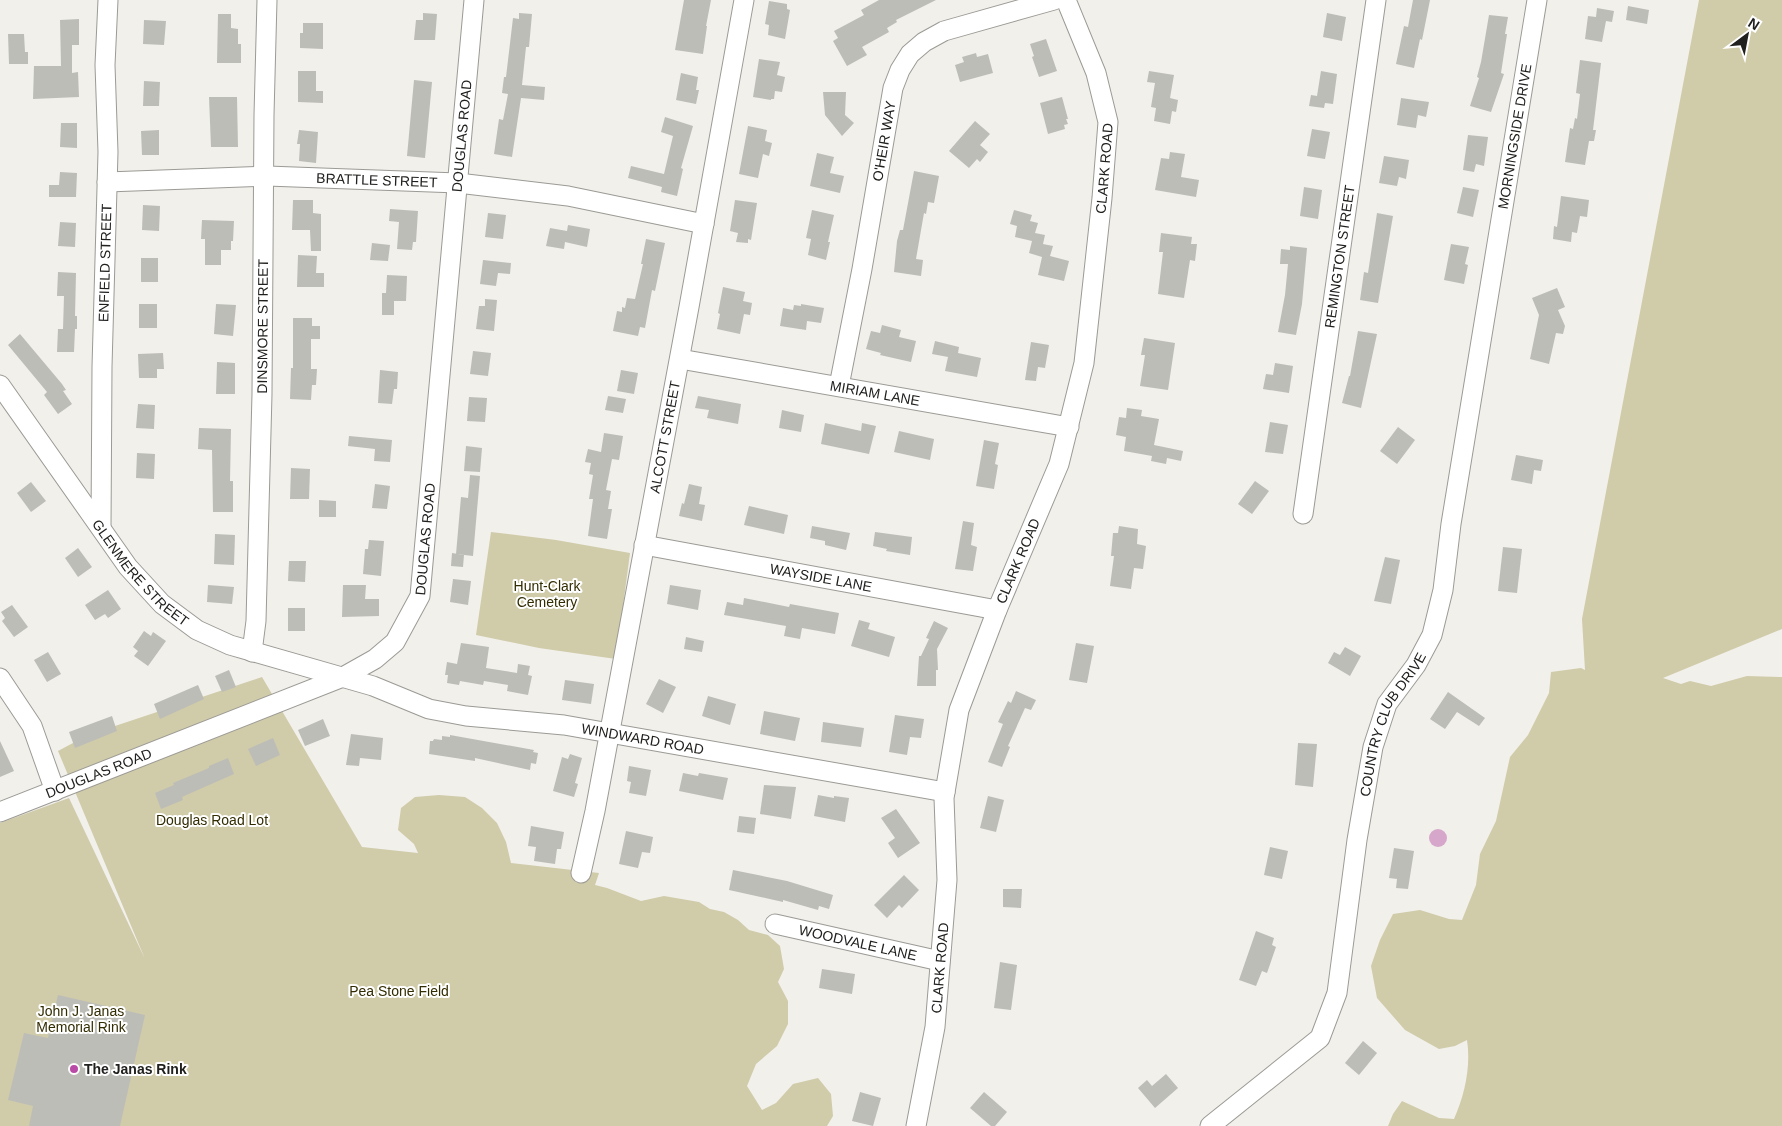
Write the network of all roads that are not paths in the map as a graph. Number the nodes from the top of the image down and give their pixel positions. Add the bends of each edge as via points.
1 (108, 0) edge
2 (267, 0) edge
3 (474, 0) edge
4 (744, 0) edge
5 (1054, 0) edge
6 (1066, 0) edge
7 (1376, 0) edge
8 (1537, 0) edge
9 (264, 176) junction
10 (107, 182) junction
11 (458, 183) junction
12 (704, 224) junction
13 (1491, 273) joint
14 (680, 359) junction
15 (0, 385) edge
16 (839, 386) junction
17 (1069, 428) junction
18 (1303, 514) dead end
19 (101, 527) junction
20 (644, 545) junction
21 (997, 610) junction
22 (252, 652) junction
23 (343, 677) junction
24 (0, 678) edge
25 (609, 733) junction
26 (54, 791) junction
27 (945, 792) junction
28 (0, 812) edge
29 (581, 873) dead end
30 (775, 924) dead end
31 (940, 961) junction
32 (916, 1126) edge
33 (1210, 1126) edge

1 - 10 street, ENFIELD STREET via 105,65
2 - 9 street, DINSMORE STREET
3 - 11 street, DOUGLAS ROAD
4 - 12 street, ALCOTT STREET
5 - 16 street, O'HEIR WAY via 944,31 910,54 900,70 893,88
6 - 17 street, CLARK ROAD via 1096,73 1108,122 1084,363
7 - 18 street, REMINGTON STREET
8 - 13 street, MORNINGSIDE DRIVE
9 - 10 street, BRATTLE STREET
9 - 11 street, BRATTLE STREET
9 - 22 street, DINSMORE STREET via 262,394 256,621
10 - 19 street, ENFIELD STREET
11 - 12 street, BRATTLE STREET via 568,196
11 - 23 street, DOUGLAS ROAD via 420,596 395,642 376,659
12 - 14 street, ALCOTT STREET
13 - 33 street, COUNTRY CLUB DRIVE via 1443,590 1432,635 1416,665 1386,704 1373,747 1337,993 1320,1038
14 - 16 street, MIRIAM LANE
14 - 20 street, ALCOTT STREET
15 - 19 street, GLENMERE STREET
16 - 17 street, MIRIAM LANE
17 - 21 street, CLARK ROAD via 1060,464
19 - 22 street, GLENMERE STREET via 128,567 162,604 198,630 230,646
20 - 21 street, WAYSIDE LANE
20 - 25 street, ALCOTT STREET
21 - 27 street, CLARK ROAD via 959,710
22 - 23 street, GLENMERE STREET
23 - 25 street, WINDWARD ROAD via 429,709
23 - 26 street, DOUGLAS ROAD
24 - 26 street via 32,726
25 - 27 street, WINDWARD ROAD
25 - 29 street, ALCOTT STREET
26 - 28 street, DOUGLAS ROAD
27 - 31 street, CLARK ROAD via 947,880
30 - 31 street, WOODVALE LANE
31 - 32 street, CLARK ROAD via 935,1026

